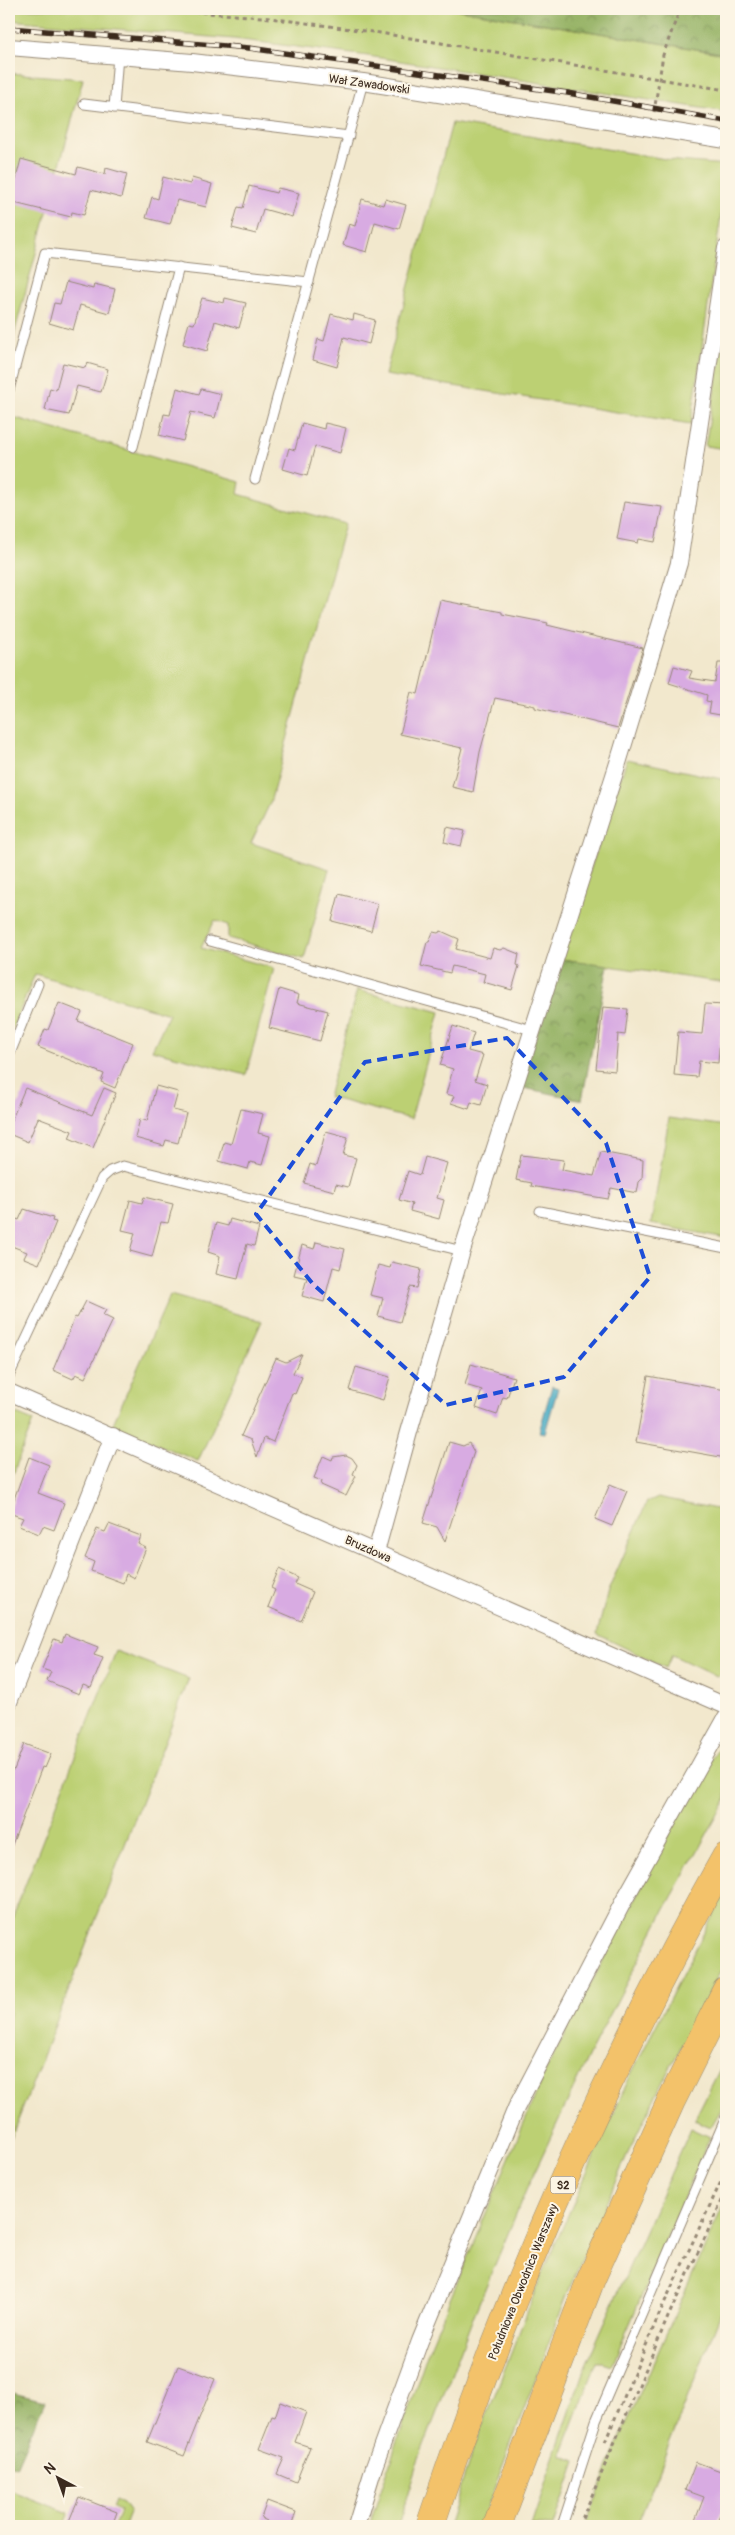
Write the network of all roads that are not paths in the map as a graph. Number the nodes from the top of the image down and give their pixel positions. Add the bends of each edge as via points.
1 (9, 47) edge
2 (118, 55) junction
3 (363, 82) junction
4 (84, 104) dead end
5 (114, 108) junction
6 (349, 136) junction
7 (726, 140) edge
8 (726, 248) edge
9 (179, 267) junction
10 (309, 282) junction
11 (9, 390) edge
12 (133, 447) dead end
13 (255, 479) dead end
14 (210, 940) dead end
15 (38, 984) dead end
16 (532, 1030) junction
17 (9, 1056) edge
18 (540, 1211) dead end
19 (726, 1248) edge
20 (462, 1251) junction
21 (9, 1376) edge
22 (9, 1392) edge
23 (113, 1436) junction
24 (376, 1552) junction
25 (9, 1702) edge
26 (726, 1706) edge
27 (726, 1718) edge
28 (726, 1857) edge
29 (726, 1991) edge
30 (726, 2117) edge
31 (356, 2526) edge
32 (430, 2526) edge
33 (497, 2526) edge
34 (562, 2526) edge

1 - 2 street, Wał Zawadowski
2 - 3 street, Wał Zawadowski
2 - 5 lane
3 - 6 lane
3 - 7 street, Wał Zawadowski
4 - 5 lane
5 - 6 lane
6 - 10 lane
8 - 16 street via 679,563
9 - 10 lane
9 - 11 lane via 45,253
9 - 12 lane
10 - 13 lane
14 - 16 lane
15 - 17 lane
16 - 20 street
18 - 19 lane
20 - 21 lane via 123,1166 102,1178
20 - 24 street
22 - 23 street, Bruzdowa
23 - 24 street, Bruzdowa
23 - 25 street
24 - 26 street, Bruzdowa
27 - 31 street via 622,1904 516,2108 420,2341
28 - 32 highway, Południowa Obwodnica Warszawy / S2 via 595,2112 522,2277
29 - 33 highway via 671,2101 591,2279
30 - 34 lane via 596,2421

